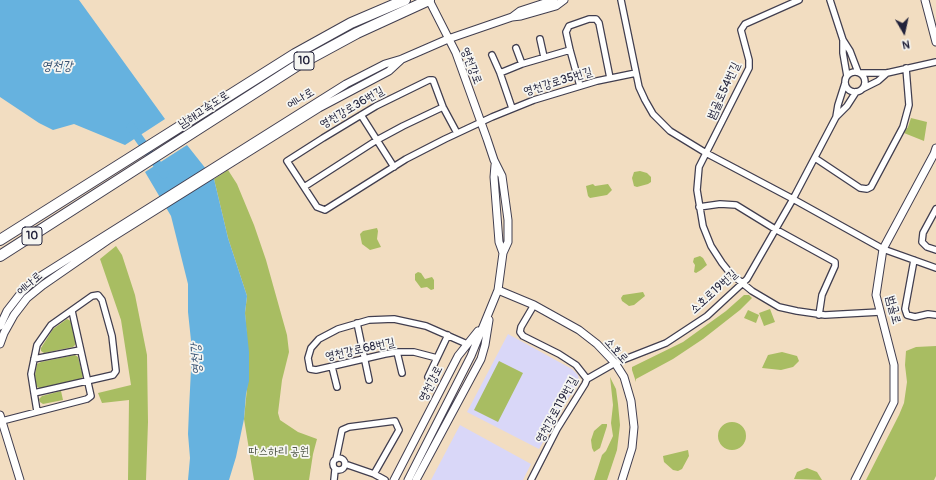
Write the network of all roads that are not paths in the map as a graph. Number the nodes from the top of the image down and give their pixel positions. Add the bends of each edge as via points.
1 (405, 0) edge
2 (429, 0) edge
3 (554, 0) edge
4 (564, 0) edge
5 (622, 0) edge
6 (799, 0) edge
7 (830, 0) edge
8 (925, 0) edge
9 (512, 17) junction
10 (448, 39) junction
11 (540, 39) dead end
12 (843, 40) junction
13 (936, 42) edge
14 (516, 48) dead end
15 (570, 50) junction
16 (492, 56) dead end
17 (544, 57) junction
18 (936, 62) edge
19 (522, 64) junction
20 (906, 68) junction
21 (500, 73) junction
22 (636, 73) junction
23 (859, 73) junction
24 (887, 73) junction
25 (610, 78) junction
26 (846, 79) junction
27 (580, 86) junction
28 (862, 89) junction
29 (856, 92) junction
30 (443, 107) junction
31 (512, 108) junction
32 (361, 115) junction
33 (836, 118) junction
34 (481, 122) junction
35 (457, 133) junction
36 (377, 140) junction
37 (935, 152) edge
38 (706, 153) junction
39 (815, 158) junction
40 (394, 167) junction
41 (304, 187) junction
42 (793, 198) junction
43 (699, 207) junction
44 (936, 209) edge
45 (775, 229) junction
46 (106, 238) junction
47 (0, 240) edge
48 (884, 249) junction
49 (936, 250) edge
50 (0, 256) edge
51 (914, 260) junction
52 (936, 268) edge
53 (742, 284) junction
54 (498, 290) junction
55 (492, 302) junction
56 (534, 305) junction
57 (72, 310) junction
58 (880, 312) junction
59 (819, 314) junction
60 (936, 315) edge
61 (357, 323) junction
62 (0, 326) edge
63 (448, 335) junction
64 (0, 344) edge
65 (467, 344) junction
66 (80, 350) junction
67 (397, 352) junction
68 (437, 358) junction
69 (34, 359) junction
70 (364, 359) junction
71 (615, 363) junction
72 (332, 367) junction
73 (402, 373) dead end
74 (428, 378) dead end
75 (587, 379) junction
76 (369, 380) dead end
77 (89, 381) junction
78 (337, 387) dead end
79 (34, 393) junction
80 (37, 411) junction
81 (1, 419) edge
82 (336, 459) junction
83 (345, 464) junction
84 (335, 470) junction
85 (374, 474) junction
86 (20, 480) edge
87 (334, 480) edge
88 (385, 480) edge
89 (394, 480) edge
90 (408, 480) edge
91 (416, 480) edge
92 (531, 480) edge
93 (622, 480) edge
94 (854, 480) edge

1 - 47 highway, 남해고속도로 / 10 via 351,23 295,54
2 - 10 street, 영천강로
2 - 50 highway, 남해고속도로 / 10 via 357,33 298,65
3 - 9 street, 에나로 via 520,11
4 - 9 street, 에나로 via 556,6
5 - 22 street
6 - 38 street, 범골로54번길 via 745,24 742,28 749,68
7 - 12 street
8 - 13 street
9 - 10 street, 에나로
10 - 34 street, 영천강로 via 456,53
10 - 46 street, 에나로 via 402,59 390,71 319,108
11 - 17 street
12 - 23 street
12 - 26 street
14 - 19 street
15 - 17 street
15 - 25 street, 영천강로35번길 via 566,32 568,26 596,19
15 - 27 street
16 - 21 street, 영천강로35번길
17 - 19 street
18 - 20 street
19 - 21 street
20 - 24 street
20 - 39 street via 909,105 903,127 871,187 860,188
21 - 31 street, 영천강로35번길
22 - 25 street, 영천강로35번길
22 - 38 street via 644,100 653,114 670,130
23 - 24 street
23 - 26 street via 852,72
23 - 28 street via 865,81
24 - 28 street
25 - 27 street, 영천강로35번길
26 - 29 street via 848,89
26 - 33 street
27 - 31 street, 영천강로35번길
28 - 29 street
29 - 33 street
30 - 32 street, 영천강로36번길 via 433,80 429,80
30 - 35 street, 영천강로36번길
30 - 36 street
31 - 34 street, 영천강로35번길
32 - 36 street
32 - 41 street, 영천강로36번길 via 287,161
33 - 39 street
34 - 35 street, 영천강로36번길
34 - 54 street, 영천강로 via 495,164 499,242 503,253
35 - 40 street, 영천강로36번길
36 - 40 street
36 - 41 street
37 - 48 street, 범골로
38 - 42 street
38 - 43 street via 699,167
39 - 42 street
40 - 41 street, 영천강로36번길 via 325,210 317,207
42 - 45 street, 소호로19번길
42 - 48 street
43 - 45 street via 736,205
43 - 53 street via 711,246 730,273
44 - 49 street via 923,233 922,242 927,248
45 - 53 street, 소호로19번길
45 - 59 street via 835,262 822,294
46 - 62 street, 에나로 via 36,279 7,311
46 - 64 street, 에나로 via 27,298 14,315
48 - 51 street
48 - 58 street, 범골로 via 876,295
51 - 52 street
51 - 60 street via 905,309 907,315
53 - 59 street via 779,307
53 - 71 street, 소호로19번길 via 706,316 666,343
54 - 55 street, 영천강로
54 - 56 street, 소호로
55 - 65 street, 영천강로 via 479,328
55 - 90 street, 영천강로 via 471,356
55 - 91 street, 영천강로 via 481,359
56 - 71 street, 소호로 via 579,330
56 - 75 street via 520,332 576,365
57 - 66 street
57 - 69 street via 51,325 37,345
57 - 77 street via 92,296 98,295 102,300 112,336 116,371 113,376
58 - 59 street
58 - 94 street, 범골로 via 894,364 894,402
61 - 63 street, 영천강로68번길 via 394,319 426,326
61 - 70 street
61 - 72 street, 영천강로68번길 via 324,336 311,348 308,358 310,369
63 - 65 street, 영천강로68번길
63 - 68 street
65 - 89 street, 영천강로 via 458,356
66 - 69 street
66 - 77 street
67 - 68 street, 영천강로68번길 via 414,352
67 - 70 street, 영천강로68번길
67 - 73 street
68 - 74 street
69 - 79 street via 31,374
70 - 72 street, 영천강로68번길
70 - 76 street
71 - 75 street, 영천강로119번길
71 - 93 street, 소호로 via 624,377 632,401 634,427 632,448
72 - 78 street
75 - 92 street, 영천강로119번길
77 - 79 street
77 - 80 street via 91,396 87,399
79 - 80 street
80 - 81 street
81 - 86 street
82 - 83 street via 342,459
82 - 84 street via 332,465
82 - 85 street via 342,430 349,426 395,421 399,430
83 - 84 street via 343,470
83 - 85 street
84 - 87 street
85 - 88 street

